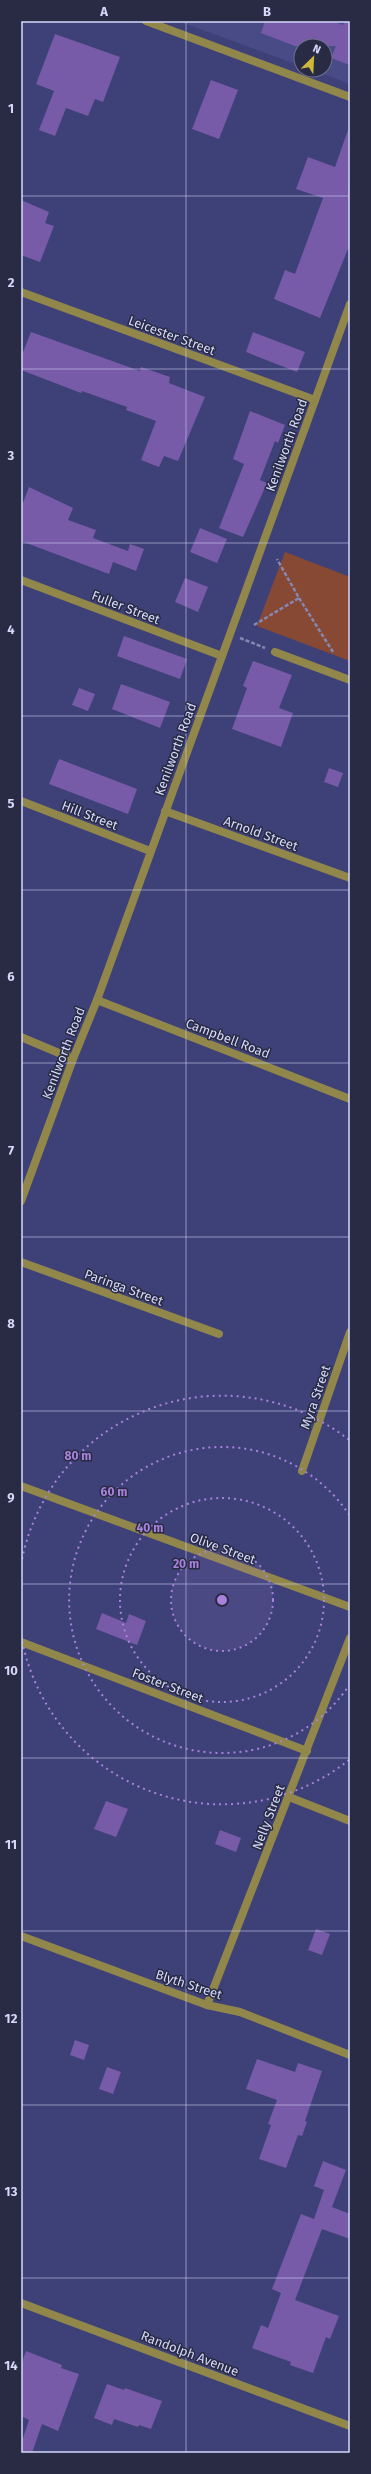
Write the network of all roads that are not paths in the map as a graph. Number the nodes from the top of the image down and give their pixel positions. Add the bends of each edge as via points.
1 (146, 21) edge
2 (350, 97) edge
3 (21, 292) edge
4 (350, 304) edge
5 (315, 400) junction
6 (21, 580) edge
7 (275, 652) road end
8 (222, 656) junction
9 (350, 680) edge
10 (21, 801) edge
11 (165, 811) junction
12 (150, 851) junction
13 (350, 878) edge
14 (97, 1000) junction
15 (21, 1037) edge
16 (73, 1059) junction
17 (350, 1098) edge
18 (21, 1201) edge
19 (21, 1262) edge
20 (350, 1332) edge
21 (219, 1334) dead end
22 (347, 1351) edge
23 (302, 1471) dead end
24 (21, 1486) edge
25 (350, 1607) edge
26 (350, 1638) edge
27 (21, 1642) edge
28 (307, 1751) junction
29 (288, 1797) junction
30 (350, 1821) edge
31 (21, 1936) edge
32 (208, 2005) junction
33 (350, 2055) edge
34 (21, 2302) edge
35 (350, 2426) edge

1 - 2 street
3 - 5 street, Leicester Street
4 - 5 street, Kenilworth Road
5 - 8 street, Kenilworth Road
6 - 8 street, Fuller Street
7 - 9 street
8 - 11 street, Kenilworth Road
10 - 12 street, Hill Street
11 - 12 street, Kenilworth Road
11 - 13 street, Arnold Street
12 - 14 street, Kenilworth Road
14 - 16 street, Kenilworth Road
14 - 17 street, Campbell Road
15 - 16 street
16 - 18 street, Kenilworth Road
19 - 21 street, Paringa Street
20 - 22 street, Myra Street
22 - 23 street, Myra Street
24 - 25 street, Olive Street
26 - 28 street, Nelly Street
27 - 28 street, Foster Street
28 - 29 street, Nelly Street
29 - 30 street
29 - 32 street, Nelly Street
31 - 32 street, Blyth Street
32 - 33 street, Blyth Street via 240,2012
34 - 35 street, Randolph Avenue

